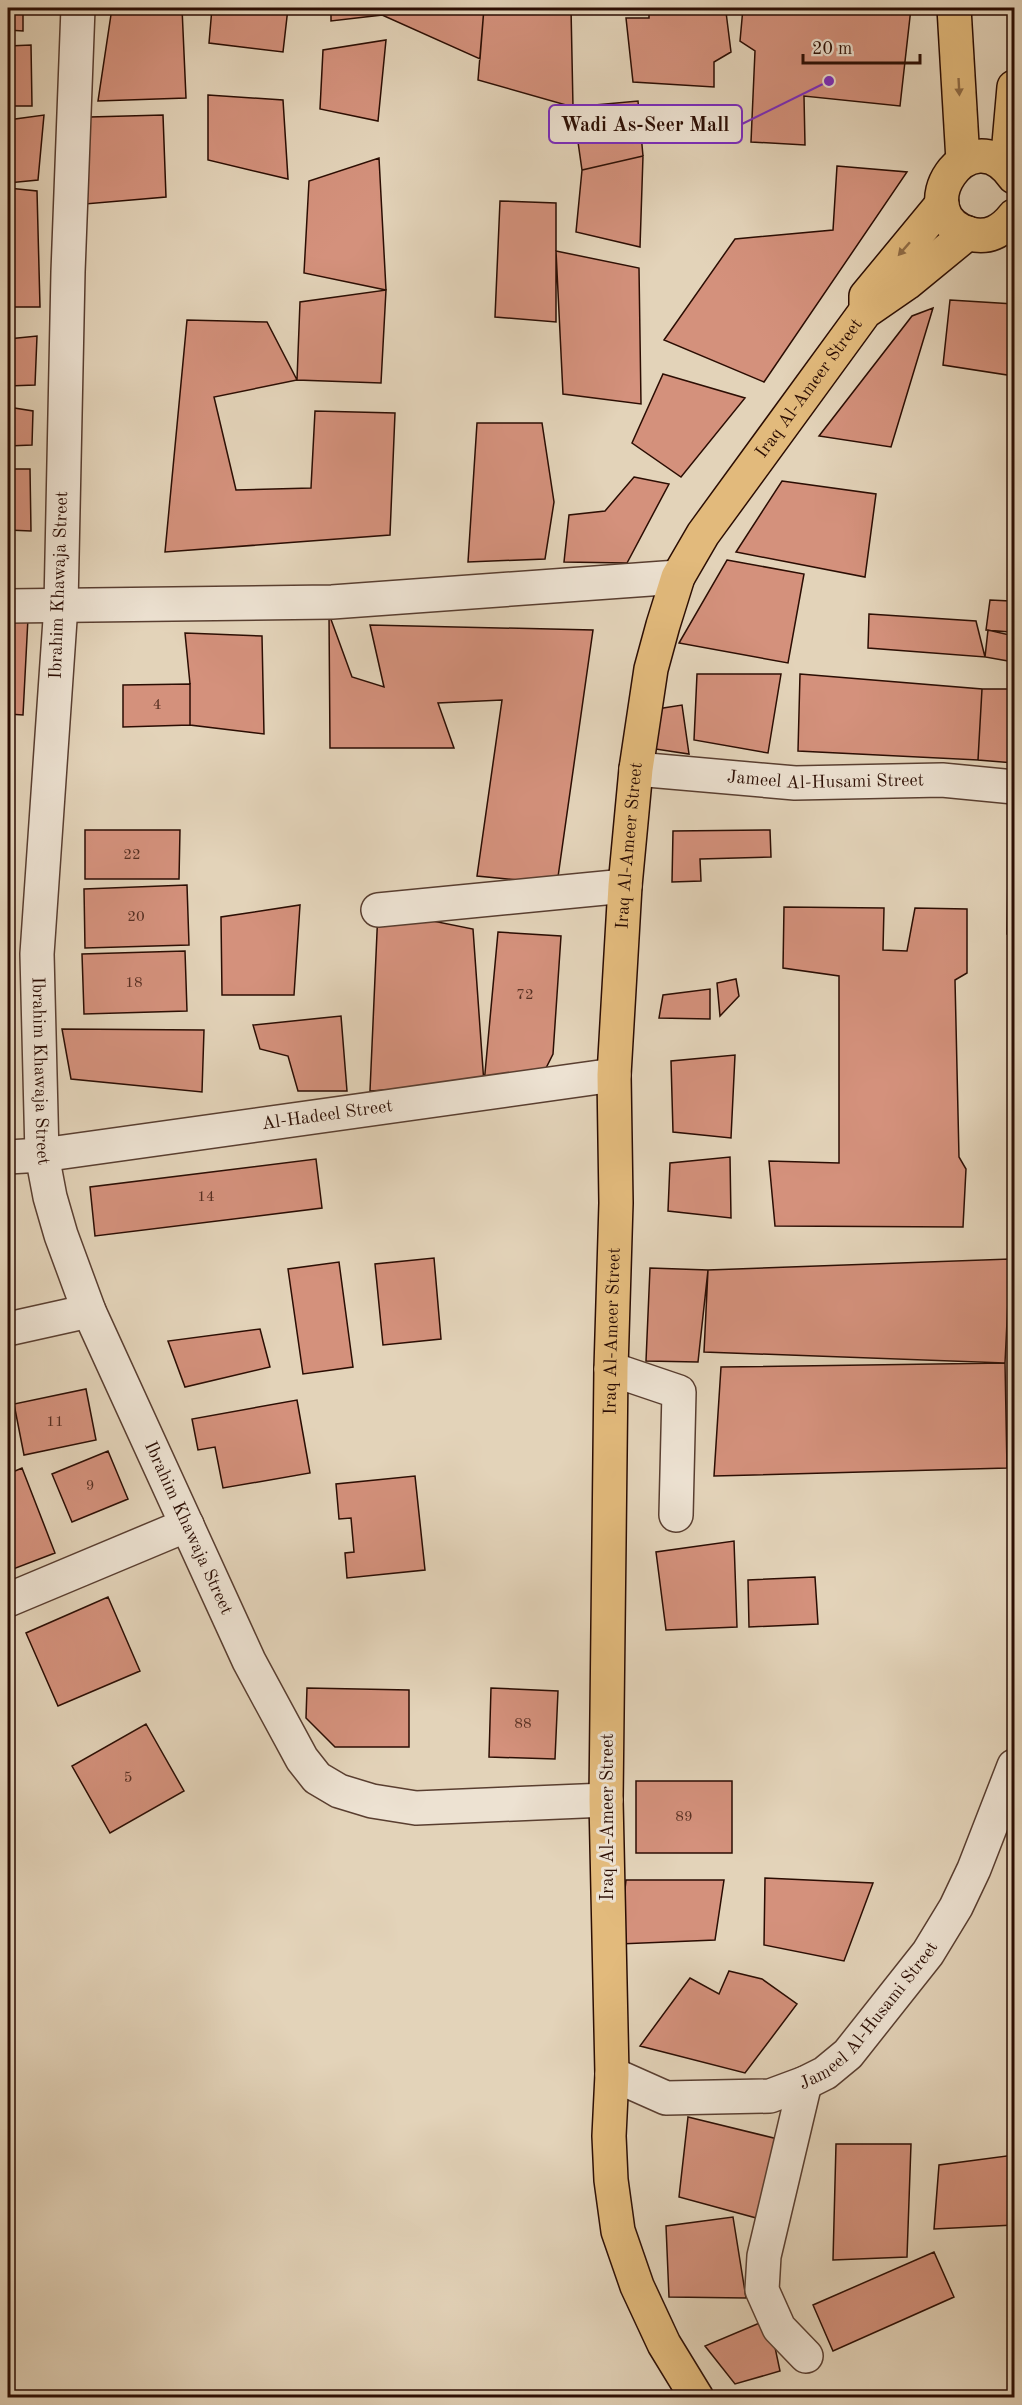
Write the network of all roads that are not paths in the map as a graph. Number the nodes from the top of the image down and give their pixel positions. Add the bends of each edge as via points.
1 (78, 8) edge
2 (954, 8) edge
3 (1014, 87) edge
4 (963, 161) junction
5 (1011, 172) edge
6 (942, 204) junction
7 (997, 232) edge
8 (865, 312) junction
9 (678, 577) junction
10 (61, 605) junction
11 (8, 606) edge
12 (636, 769) junction
13 (1014, 787) edge
14 (625, 886) junction
15 (378, 909) dead end
16 (614, 1075) junction
17 (42, 1155) junction
18 (8, 1157) edge
19 (89, 1311) junction
20 (8, 1329) edge
21 (611, 1369) junction
22 (676, 1515) dead end
23 (187, 1525) junction
24 (8, 1600) edge
25 (1014, 1766) edge
26 (606, 1800) junction
27 (612, 2074) junction
28 (805, 2083) junction
29 (806, 2356) dead end
30 (697, 2397) edge

1 - 10 street, Ibrahim Khawaja Street
2 -> 4 main road
3 - 5 main road
4 - 5 main road via 985,157 997,160
4 - 6 main road via 945,179
6 - 7 main road via 956,227
6 -> 8 main road, Iraq Al-Ameer Street via 866,296
7 - 8 main road, Iraq Al-Ameer Street via 907,283
8 - 9 main road, Iraq Al-Ameer Street via 703,534
9 - 10 street via 332,602
9 - 12 main road, Iraq Al-Ameer Street via 651,669
10 - 11 street
10 - 17 street, Ibrahim Khawaja Street via 37,954
12 - 13 street, Jameel Al-Husami Street via 795,783 942,780
12 - 14 main road, Iraq Al-Ameer Street
14 - 15 street
14 - 16 main road, Iraq Al-Ameer Street
16 - 17 street, Al-Hadeel Street
16 - 21 main road, Iraq Al-Ameer Street via 616,1203
17 - 18 street, Al-Hadeel Street
17 - 19 street, Ibrahim Khawaja Street via 61,1235
19 - 20 street
19 - 23 street, Ibrahim Khawaja Street
21 - 22 street via 679,1392
21 - 26 main road, Iraq Al-Ameer Street
23 - 24 street
23 - 26 street, Ibrahim Khawaja Street via 249,1661 302,1759 317,1778 339,1791 372,1801 416,1808
25 - 28 street, Jameel Al-Husami Street via 974,1869 928,1953 848,2055
26 - 27 main road, Iraq Al-Ameer Street
27 - 28 street, Jameel Al-Husami Street via 666,2098 770,2096
27 - 30 main road, Iraq Al-Ameer Street via 610,2180 618,2232 641,2296 664,2344
28 - 29 street via 764,2256 762,2289 779,2328

